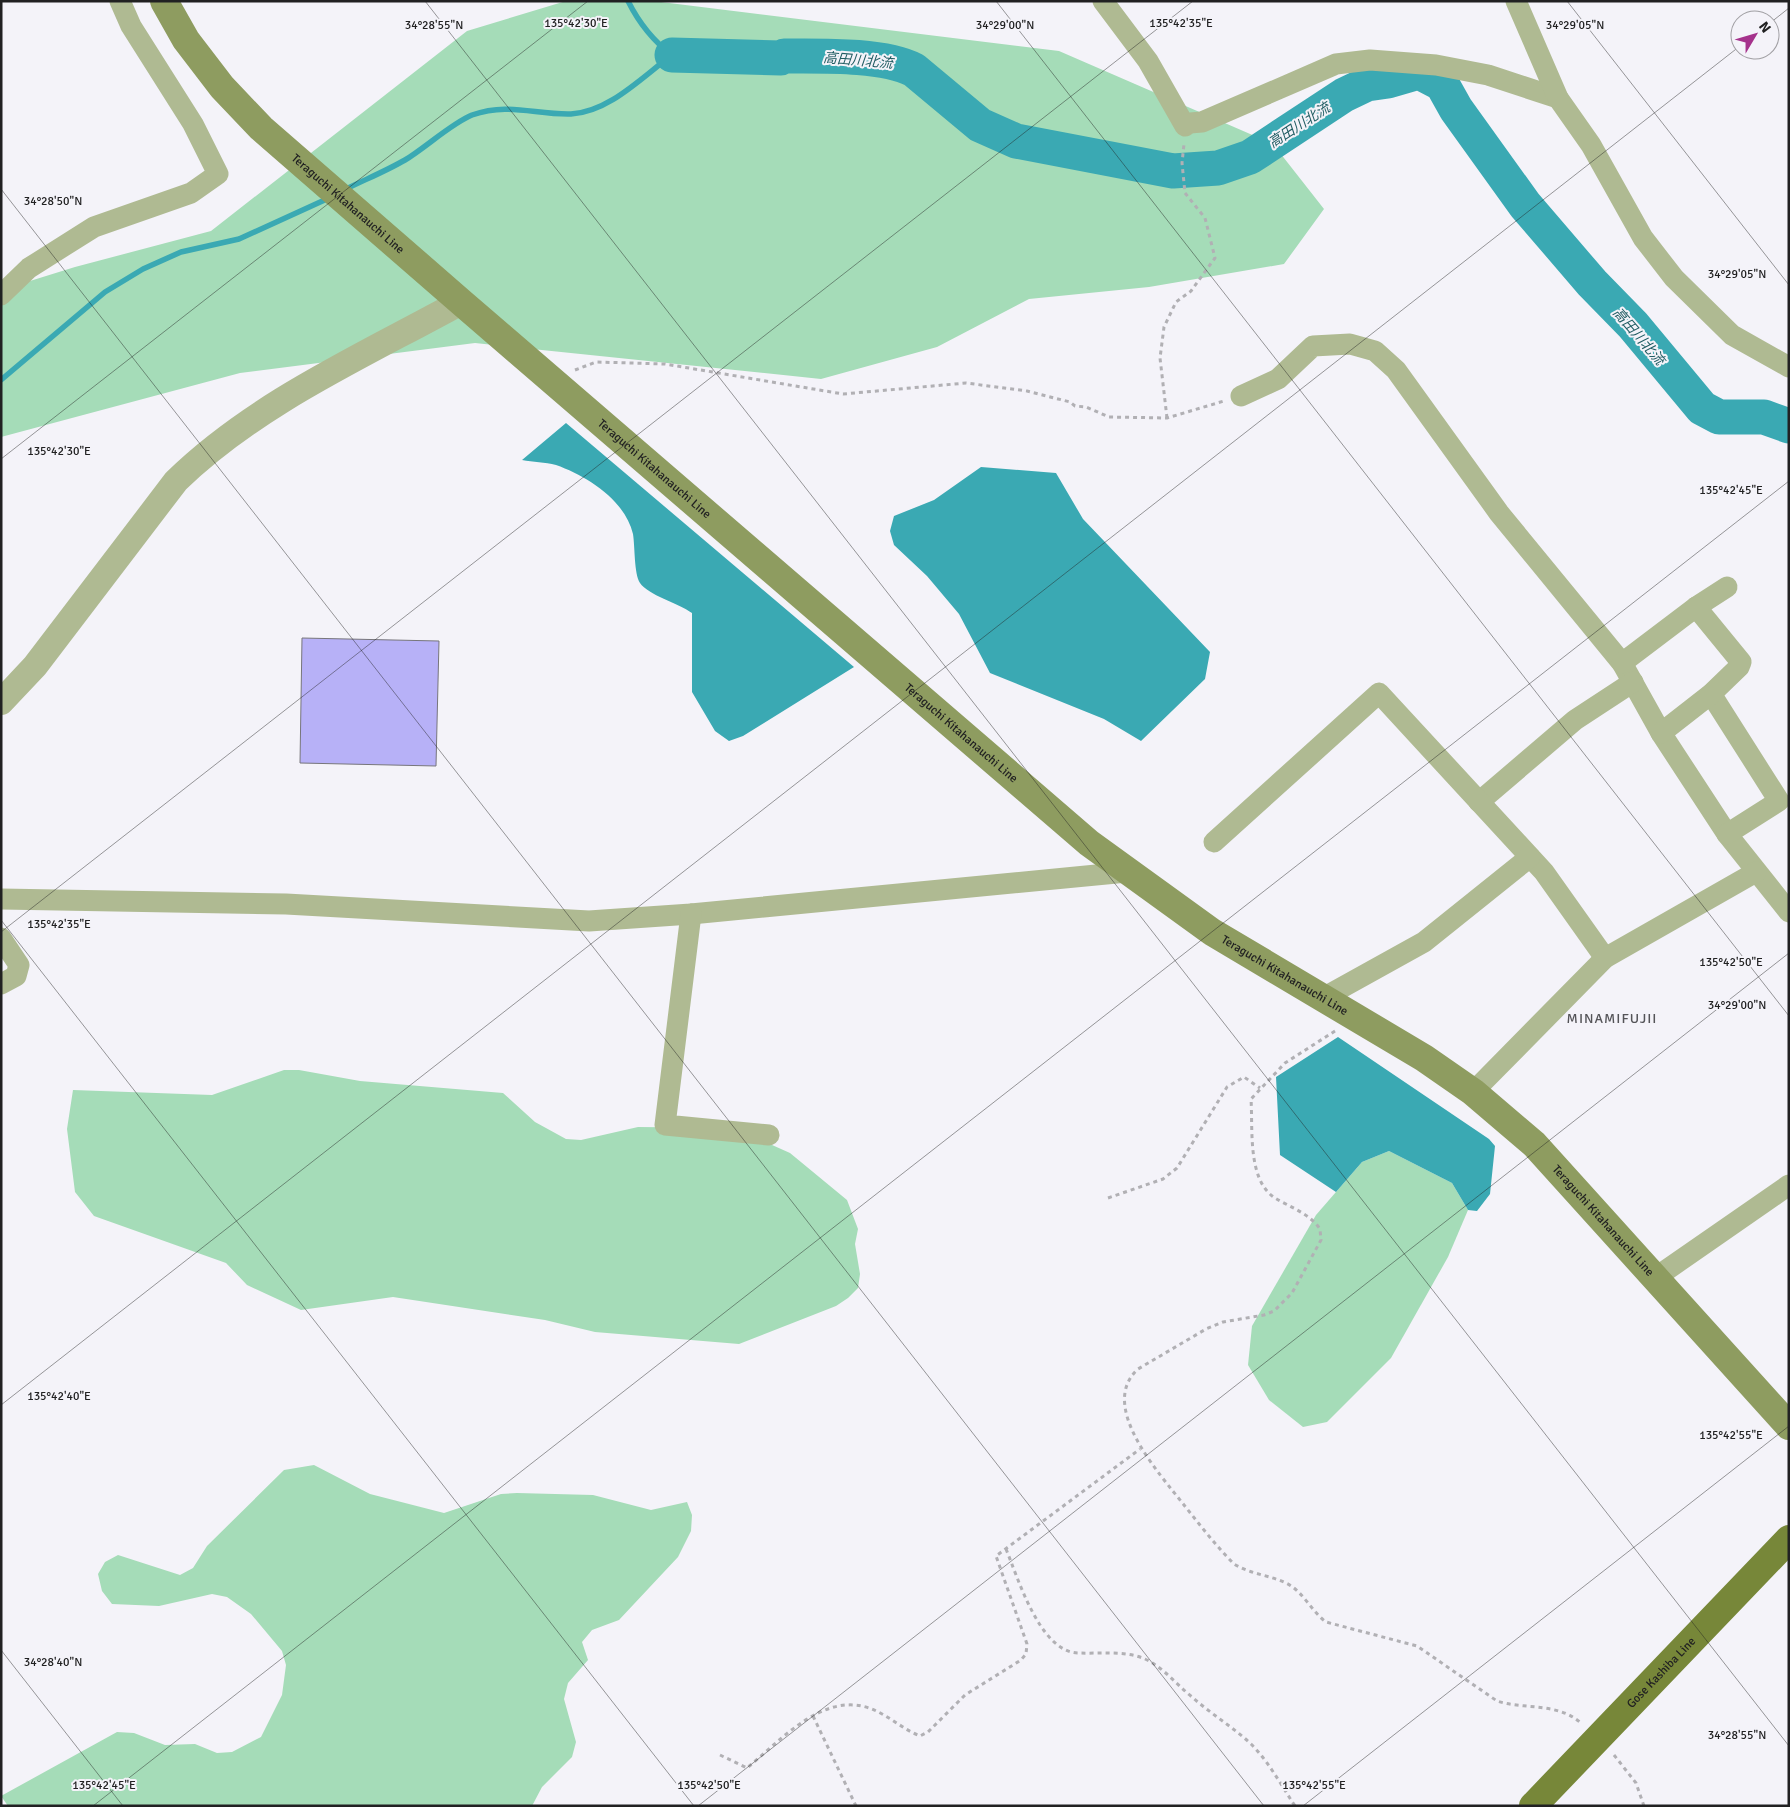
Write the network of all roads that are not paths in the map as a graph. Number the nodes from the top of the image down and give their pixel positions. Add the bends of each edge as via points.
1 (120, 1) edge
2 (164, 1) edge
3 (1103, 1) edge
4 (1516, 1) edge
5 (1558, 98) junction
6 (1, 295) edge
7 (460, 302) junction
8 (1789, 367) edge
9 (1241, 396) road end
10 (1727, 587) dead end
11 (1696, 607) junction
12 (1622, 663) junction
13 (1633, 682) junction
14 (1711, 694) junction
15 (1, 702) edge
16 (1661, 733) junction
17 (1479, 802) junction
18 (1727, 834) junction
19 (1214, 842) dead end
20 (1530, 857) junction
21 (1127, 872) junction
22 (1756, 872) junction
23 (1, 899) edge
24 (1786, 902) edge
25 (691, 914) junction
26 (1, 938) edge
27 (1605, 958) junction
28 (1, 984) edge
29 (1323, 998) junction
30 (1473, 1092) junction
31 (768, 1135) dead end
32 (1789, 1184) edge
33 (1655, 1278) junction
34 (1789, 1426) edge
35 (1789, 1539) edge
36 (1533, 1806) edge

1 - 6 street via 218,174 191,193 94,227 30,268
2 - 7 main road, Teraguchi Kitahanauchi Line via 186,40 222,87 261,128
3 - 5 street via 1148,61 1185,126 1202,122 1336,64 1370,60 1436,65 1488,75
4 - 5 street
5 - 8 street via 1591,145 1643,238 1674,278 1732,335
7 - 15 street via 286,398 195,462 176,481 35,666
7 - 21 main road, Teraguchi Kitahanauchi Line
9 - 12 street via 1278,379 1313,346 1350,344 1375,351 1396,370 1499,512
10 - 11 street
11 - 12 street
11 - 14 street via 1741,662
12 - 13 street
13 - 16 street
13 - 17 street via 1575,720
14 - 16 street
14 - 18 street via 1779,801
16 - 18 street
17 - 19 street via 1379,693
17 - 20 street
18 - 22 street
20 - 27 street
20 - 29 street via 1424,942
21 - 25 street
21 - 29 main road, Teraguchi Kitahanauchi Line via 1212,932
22 - 24 street
22 - 27 street
23 - 25 street via 286,904 589,921
25 - 31 street via 665,1125
26 - 28 street via 19,965 16,976
27 - 30 street
29 - 30 main road, Teraguchi Kitahanauchi Line via 1424,1058
30 - 33 main road, Teraguchi Kitahanauchi Line via 1534,1144
32 - 33 street
33 - 34 main road, Teraguchi Kitahanauchi Line
35 - 36 main road, Gose Kashiba Line

